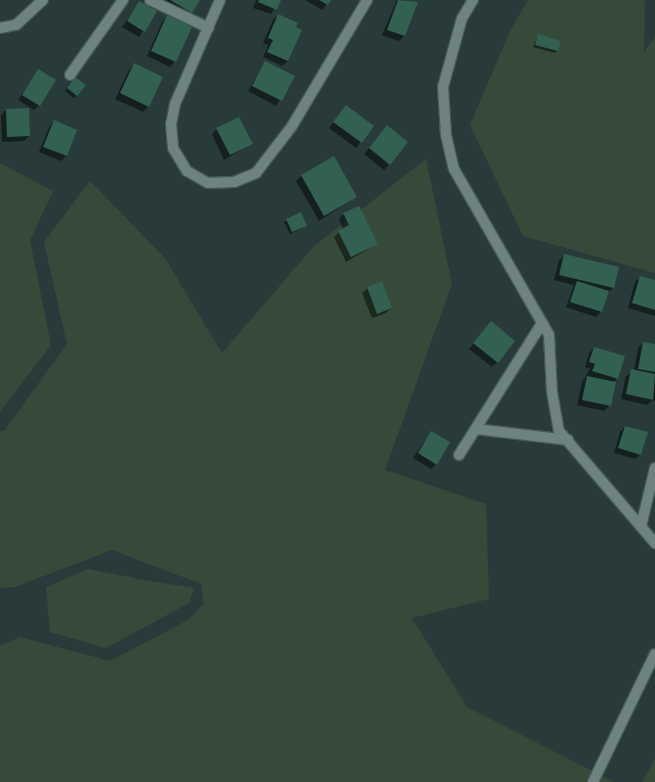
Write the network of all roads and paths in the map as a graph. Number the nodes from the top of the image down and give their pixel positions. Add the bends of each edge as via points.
1 (43, 0) edge
2 (123, 0) edge
3 (150, 0) edge
4 (220, 0) edge
5 (367, 0) edge
6 (473, 0) edge
7 (0, 28) edge
8 (209, 28) junction
9 (70, 76) dead end
10 (542, 323) junction
11 (476, 429) junction
12 (568, 440) junction
13 (459, 455) dead end
14 (655, 468) edge
15 (641, 526) junction
16 (655, 543) edge
17 (655, 654) edge
18 (593, 782) edge

1 - 7 street via 16,25
2 - 9 street
3 - 8 street
4 - 8 street
5 - 8 street via 292,126 256,173 234,182 208,183 187,171 173,148 171,124 175,104
6 - 10 street via 462,18 443,87 446,135 454,169
10 - 11 street
10 - 12 street via 549,335 552,392 560,431
11 - 12 street
11 - 13 street
12 - 15 street
14 - 15 street
15 - 16 street
17 - 18 street

